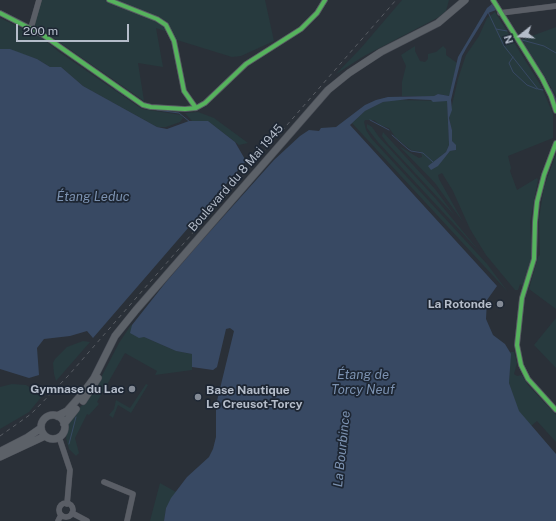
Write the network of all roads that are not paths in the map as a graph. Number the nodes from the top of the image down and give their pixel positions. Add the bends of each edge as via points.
1 (39, 0) edge
2 (109, 0) edge
3 (325, 0) edge
4 (465, 0) edge
5 (471, 0) edge
6 (493, 1) edge
7 (556, 6) edge
8 (499, 11) junction
9 (0, 13) edge
10 (32, 28) junction
11 (374, 58) junction
12 (196, 108) junction
13 (556, 111) edge
14 (556, 143) edge
15 (126, 323) junction
16 (556, 410) edge
17 (56, 416) junction
18 (64, 424) junction
19 (41, 428) junction
20 (45, 436) junction
21 (59, 437) junction
22 (0, 452) edge
23 (0, 457) edge
24 (104, 482) dead end
25 (67, 504) junction
26 (72, 513) junction
27 (60, 518) edge
28 (87, 521) edge
29 (127, 521) edge

1 - 10 street
2 - 12 street via 166,25 174,41 184,91
3 - 12 street via 306,25 246,64 207,102
4 - 11 main road, Boulevard du 8 Mai 1945 via 438,23
5 - 11 main road, Boulevard du 8 Mai 1945 via 438,27 402,47
6 - 8 street
7 - 8 street
8 - 13 street via 542,78
9 - 10 street
10 - 12 street via 143,104 151,107
11 - 15 main road, Boulevard du 8 Mai 1945 via 328,90
14 - 16 street via 537,202 534,258 522,298 517,345 520,361 528,379
15 - 17 main road, Boulevard du 8 Mai 1945 via 115,336 94,378 83,393 67,411
15 - 18 main road, Boulevard du 8 Mai 1945 via 93,388
17 - 18 main road
17 - 19 main road via 45,418
18 - 21 main road via 64,432
19 - 20 main road
19 - 22 main road
20 - 21 main road via 52,439
20 - 23 main road
21 - 25 street via 70,470
24 - 29 street via 133,494
25 - 26 street via 72,508
25 - 27 street via 60,507
26 - 27 street
26 - 28 street

